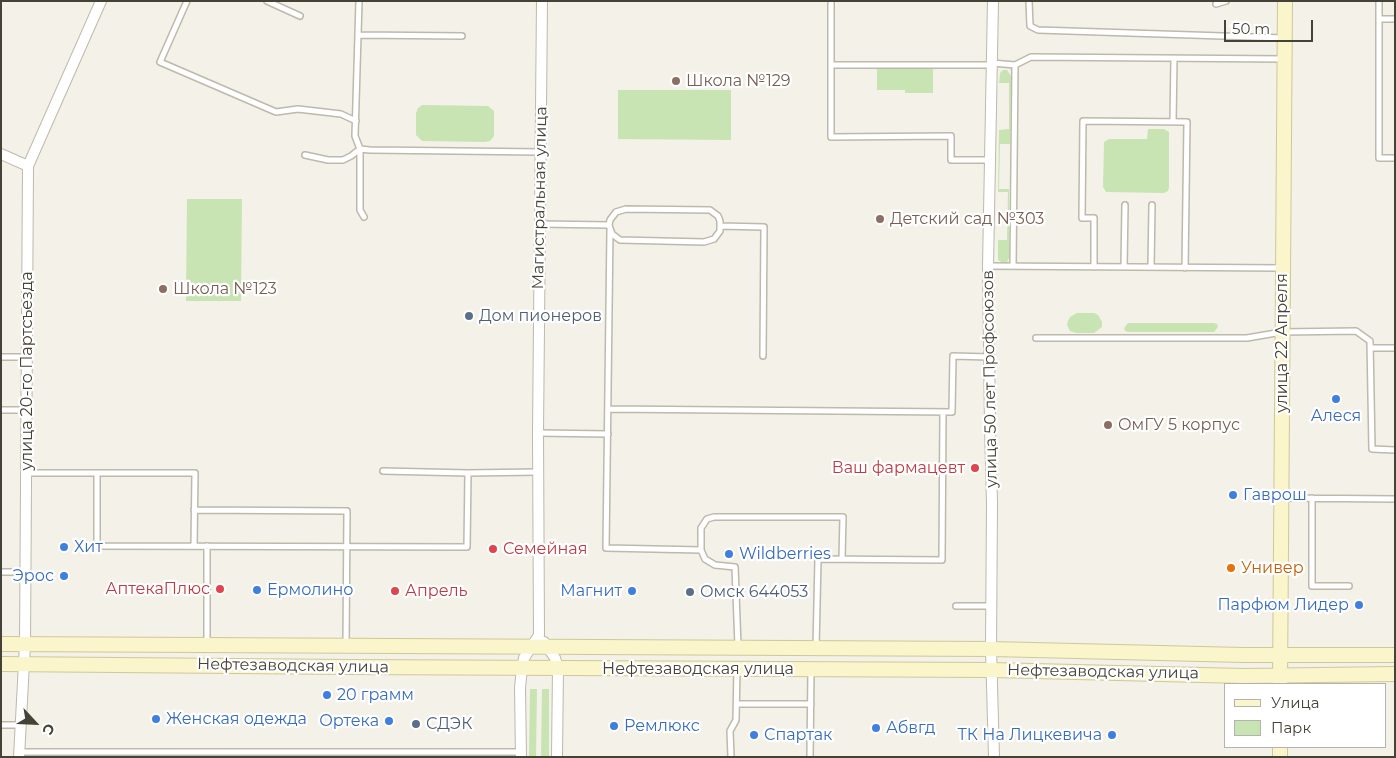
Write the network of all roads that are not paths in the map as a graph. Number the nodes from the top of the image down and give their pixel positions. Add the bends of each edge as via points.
1 (101, 1) edge
2 (187, 1) edge
3 (267, 1) edge
4 (359, 1) edge
5 (542, 1) edge
6 (831, 1) edge
7 (993, 1) edge
8 (1029, 1) edge
9 (1226, 1) edge
10 (1284, 1) edge
11 (1379, 1) edge
12 (1216, 4) dead end
13 (300, 16) dead end
14 (1379, 19) junction
15 (1395, 19) edge
16 (358, 35) junction
17 (462, 36) dead end
18 (1284, 38) junction
19 (1174, 58) junction
20 (1284, 59) junction
21 (991, 64) junction
22 (1015, 65) junction
23 (831, 66) junction
24 (356, 121) junction
25 (1173, 122) junction
26 (360, 149) junction
27 (541, 152) junction
28 (1, 154) edge
29 (305, 155) dead end
30 (1395, 158) edge
31 (990, 160) junction
32 (28, 166) junction
33 (1125, 205) dead end
34 (1152, 205) dead end
35 (364, 217) dead end
36 (540, 224) junction
37 (720, 226) junction
38 (610, 227) junction
39 (988, 266) junction
40 (1013, 266) junction
41 (1094, 267) junction
42 (1124, 267) junction
43 (1151, 267) junction
44 (1185, 268) junction
45 (1283, 268) junction
46 (1282, 332) junction
47 (1036, 338) dead end
48 (1370, 348) junction
49 (1395, 348) edge
50 (763, 356) dead end
51 (1, 357) edge
52 (27, 357) junction
53 (989, 357) junction
54 (608, 409) junction
55 (1, 410) edge
56 (26, 410) junction
57 (943, 412) junction
58 (538, 433) junction
59 (608, 434) junction
60 (1395, 450) edge
61 (382, 471) dead end
62 (538, 472) junction
63 (26, 473) junction
64 (97, 473) junction
65 (468, 473) junction
66 (1281, 498) junction
67 (1312, 498) junction
68 (1395, 499) edge
69 (194, 510) junction
70 (194, 546) junction
71 (207, 546) junction
72 (347, 547) junction
73 (701, 550) junction
74 (842, 559) junction
75 (1, 572) edge
76 (25, 572) junction
77 (1349, 586) dead end
78 (956, 606) dead end
79 (991, 606) junction
80 (1280, 626) junction
81 (539, 635) junction
82 (1, 644) edge
83 (24, 644) junction
84 (207, 645) junction
85 (346, 646) junction
86 (531, 648) junction
87 (548, 648) junction
88 (738, 648) junction
89 (816, 648) junction
90 (991, 649) junction
91 (1280, 654) junction
92 (1300, 654) junction
93 (1254, 655) junction
94 (1395, 655) edge
95 (1, 664) edge
96 (24, 664) junction
97 (522, 668) junction
98 (558, 668) junction
99 (738, 668) junction
100 (811, 669) junction
101 (992, 670) junction
102 (1395, 674) edge
103 (1253, 676) junction
104 (1321, 680) edge
105 (1283, 681) edge
106 (1266, 683) edge
107 (737, 704) junction
108 (811, 704) junction
109 (1, 725) edge
110 (21, 725) junction
111 (19, 754) edge
112 (467, 754) edge
113 (521, 754) edge
114 (88, 755) edge
115 (558, 757) edge
116 (731, 757) edge
117 (810, 757) edge
118 (994, 757) edge

1 - 32 street, улица 20-го Партсъезда
2 - 24 lane via 160,62 276,112 298,109 340,114
3 - 13 lane
4 - 16 lane
5 - 27 street, Магистральная улица
6 - 23 lane
7 - 21 street, улица 50 лет Профсоюзов
8 - 18 lane via 1030,26 1038,30
9 - 12 lane
10 - 18 main road, улица 22 Апреля
11 - 14 lane
14 - 15 lane
14 - 30 lane via 1379,158
16 - 17 lane
16 - 24 lane
18 - 20 main road, улица 22 Апреля
19 - 20 lane
19 - 22 lane via 1031,57
19 - 25 lane
20 - 45 main road, улица 22 Апреля
21 - 22 lane
21 - 23 lane
21 - 31 street, улица 50 лет Профсоюзов
22 - 40 lane
23 - 31 lane via 831,137 951,136 951,160
24 - 26 lane via 355,136
25 - 41 lane via 1083,121 1082,218 1094,218
25 - 44 lane via 1186,122
26 - 27 lane
26 - 29 lane via 343,160
26 - 35 lane via 360,210
27 - 36 street, Магистральная улица
28 - 32 street
31 - 39 street, улица 50 лет Профсоюзов
32 - 52 street, улица 20-го Партсъезда
33 - 42 lane
34 - 43 lane
36 - 38 lane
36 - 58 street, Магистральная улица
37 - 38 lane via 717,236 704,242 625,241 616,238
37 - 38 lane via 714,213 704,210 621,210 613,215
37 - 50 lane via 764,226
38 - 54 lane
39 - 40 lane
39 - 53 street, улица 50 лет Профсоюзов
40 - 41 lane
41 - 42 lane
42 - 43 lane
43 - 44 lane
44 - 45 lane
45 - 46 main road, улица 22 Апреля
46 - 47 lane via 1247,338
46 - 48 lane via 1356,331 1370,341
46 - 66 main road, улица 22 Апреля
48 - 49 lane
48 - 60 lane via 1372,449
51 - 52 lane
52 - 56 street, улица 20-го Партсъезда
53 - 57 lane via 953,356 952,412
53 - 79 street, улица 50 лет Профсоюзов
54 - 57 lane
54 - 59 lane
55 - 56 lane
56 - 63 street, улица 20-го Партсъезда
57 - 74 lane via 942,560
58 - 59 lane
58 - 62 street, Магистральная улица
59 - 73 lane via 606,548
61 - 65 lane
62 - 65 lane
62 - 81 street, Магистральная улица
63 - 64 lane
63 - 76 street, улица 20-го Партсъезда
64 - 69 lane via 195,473
64 - 70 lane via 97,546
65 - 72 lane via 467,547
66 - 67 lane
66 - 80 main road, улица 22 Апреля
67 - 68 lane
67 - 77 lane via 1312,586
69 - 70 lane
69 - 72 lane via 347,511
70 - 71 lane
71 - 72 lane
71 - 84 lane
72 - 85 lane
73 - 74 lane via 700,528 707,519 714,517 842,517
73 - 88 lane via 704,559 715,565 735,567
74 - 89 lane via 818,559
75 - 76 lane
76 - 83 street, улица 20-го Партсъезда
78 - 79 lane
79 - 90 street, улица 50 лет Профсоюзов
80 - 91 main road, улица 22 Апреля
80 - 92 main road via 1288,646
80 - 93 main road via 1273,644
81 - 86 street
81 - 87 street
82 - 83 main road, Нефтезаводская улица
83 - 84 main road, Нефтезаводская улица
83 - 96 street, улица 20-го Партсъезда
84 - 85 main road, Нефтезаводская улица
85 - 86 main road, Нефтезаводская улица
86 - 87 main road, Нефтезаводская улица
86 - 97 street
87 - 88 main road, Нефтезаводская улица
87 - 98 street
88 - 89 main road, Нефтезаводская улица
89 - 90 main road, Нефтезаводская улица
90 - 93 main road, Нефтезаводская улица
90 - 101 street, улица 50 лет Профсоюзов
91 - 92 main road, Нефтезаводская улица
91 - 93 main road, Нефтезаводская улица
91 - 105 main road, улица 22 Апреля
92 - 94 main road, Нефтезаводская улица
95 - 96 main road, Нефтезаводская улица
96 - 97 main road, Нефтезаводская улица
96 - 110 street, улица 20-го Партсъезда
97 - 98 main road, Нефтезаводская улица
97 - 113 street
98 - 99 main road, Нефтезаводская улица
98 - 115 street
99 - 100 main road, Нефтезаводская улица
99 - 107 lane
100 - 101 main road, Нефтезаводская улица
100 - 108 lane
101 - 103 main road, Нефтезаводская улица
101 - 118 street, улица 50 лет Профсоюзов
102 - 104 main road, Нефтезаводская улица
103 - 105 main road, Нефтезаводская улица
103 - 106 main road
104 - 105 main road, Нефтезаводская улица via 1303,676
107 - 108 lane
107 - 116 lane via 736,720 730,731
108 - 117 lane
109 - 110 lane
110 - 111 street, улица 20-го Партсъезда
111 - 114 lane
112 - 113 lane
112 - 114 lane

